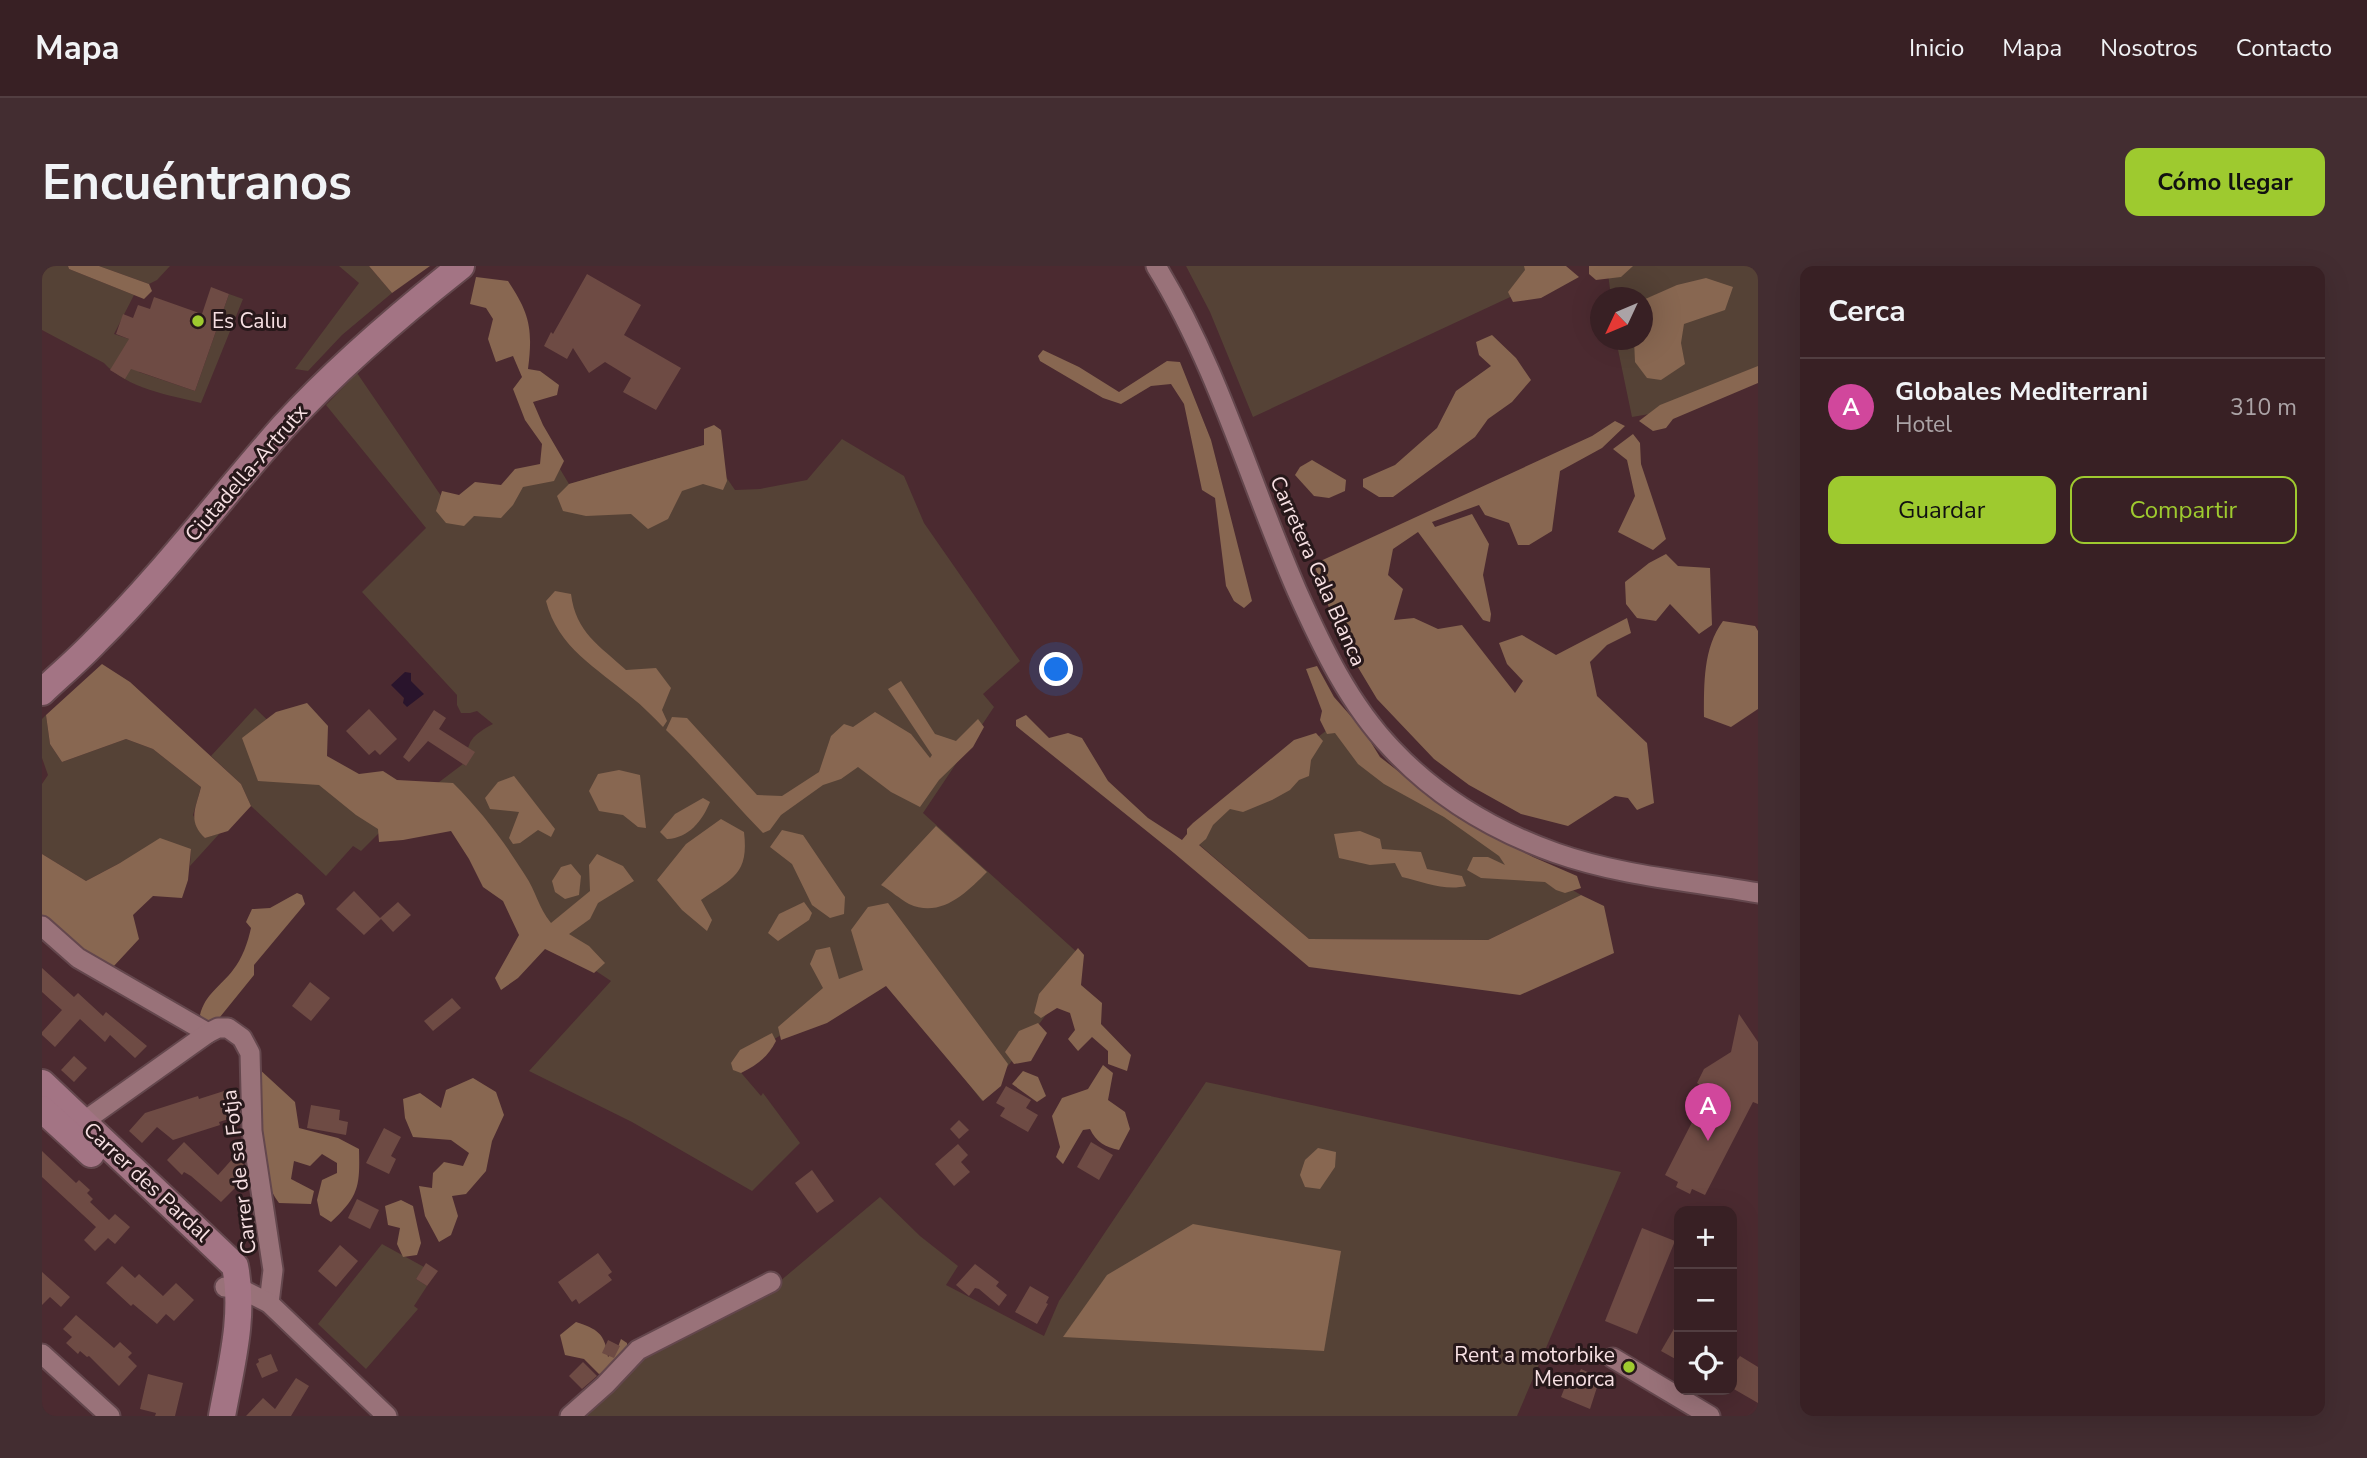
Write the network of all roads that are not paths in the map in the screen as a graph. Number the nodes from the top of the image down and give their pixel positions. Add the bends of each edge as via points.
1 (461, 266) edge
2 (1156, 266) edge
3 (42, 692) edge
4 (1758, 893) edge
5 (42, 926) edge
6 (208, 1033) junction
7 (42, 1083) edge
8 (42, 1109) edge
9 (76, 1128) junction
10 (771, 1282) dead end
11 (232, 1287) junction
12 (269, 1303) junction
13 (42, 1354) edge
14 (1614, 1358) dead end
15 (110, 1416) edge
16 (207, 1416) edge
17 (222, 1416) edge
18 (387, 1416) edge
19 (570, 1416) edge
20 (1710, 1416) edge

1 - 3 main road, Ciutadella-Artrutx via 405,310 312,397 145,589
2 - 4 street, Carretera Cala Blanca via 1200,348 1312,626 1335,671 1391,748 1447,798 1519,838 1629,872
5 - 6 street via 78,958
6 - 9 street
6 - 12 street, Carrer de sa Fotja via 228,1028 242,1038 250,1053 252,1131 273,1270
7 - 9 main road, Carrer des Pardal
8 - 9 main road, Carrer des Pardal
9 - 11 main road, Carrer des Pardal via 235,1266
10 - 19 street via 638,1350
11 - 12 street
11 - 16 main road
11 - 17 main road via 240,1313
12 - 18 street
13 - 15 street
14 - 20 street

